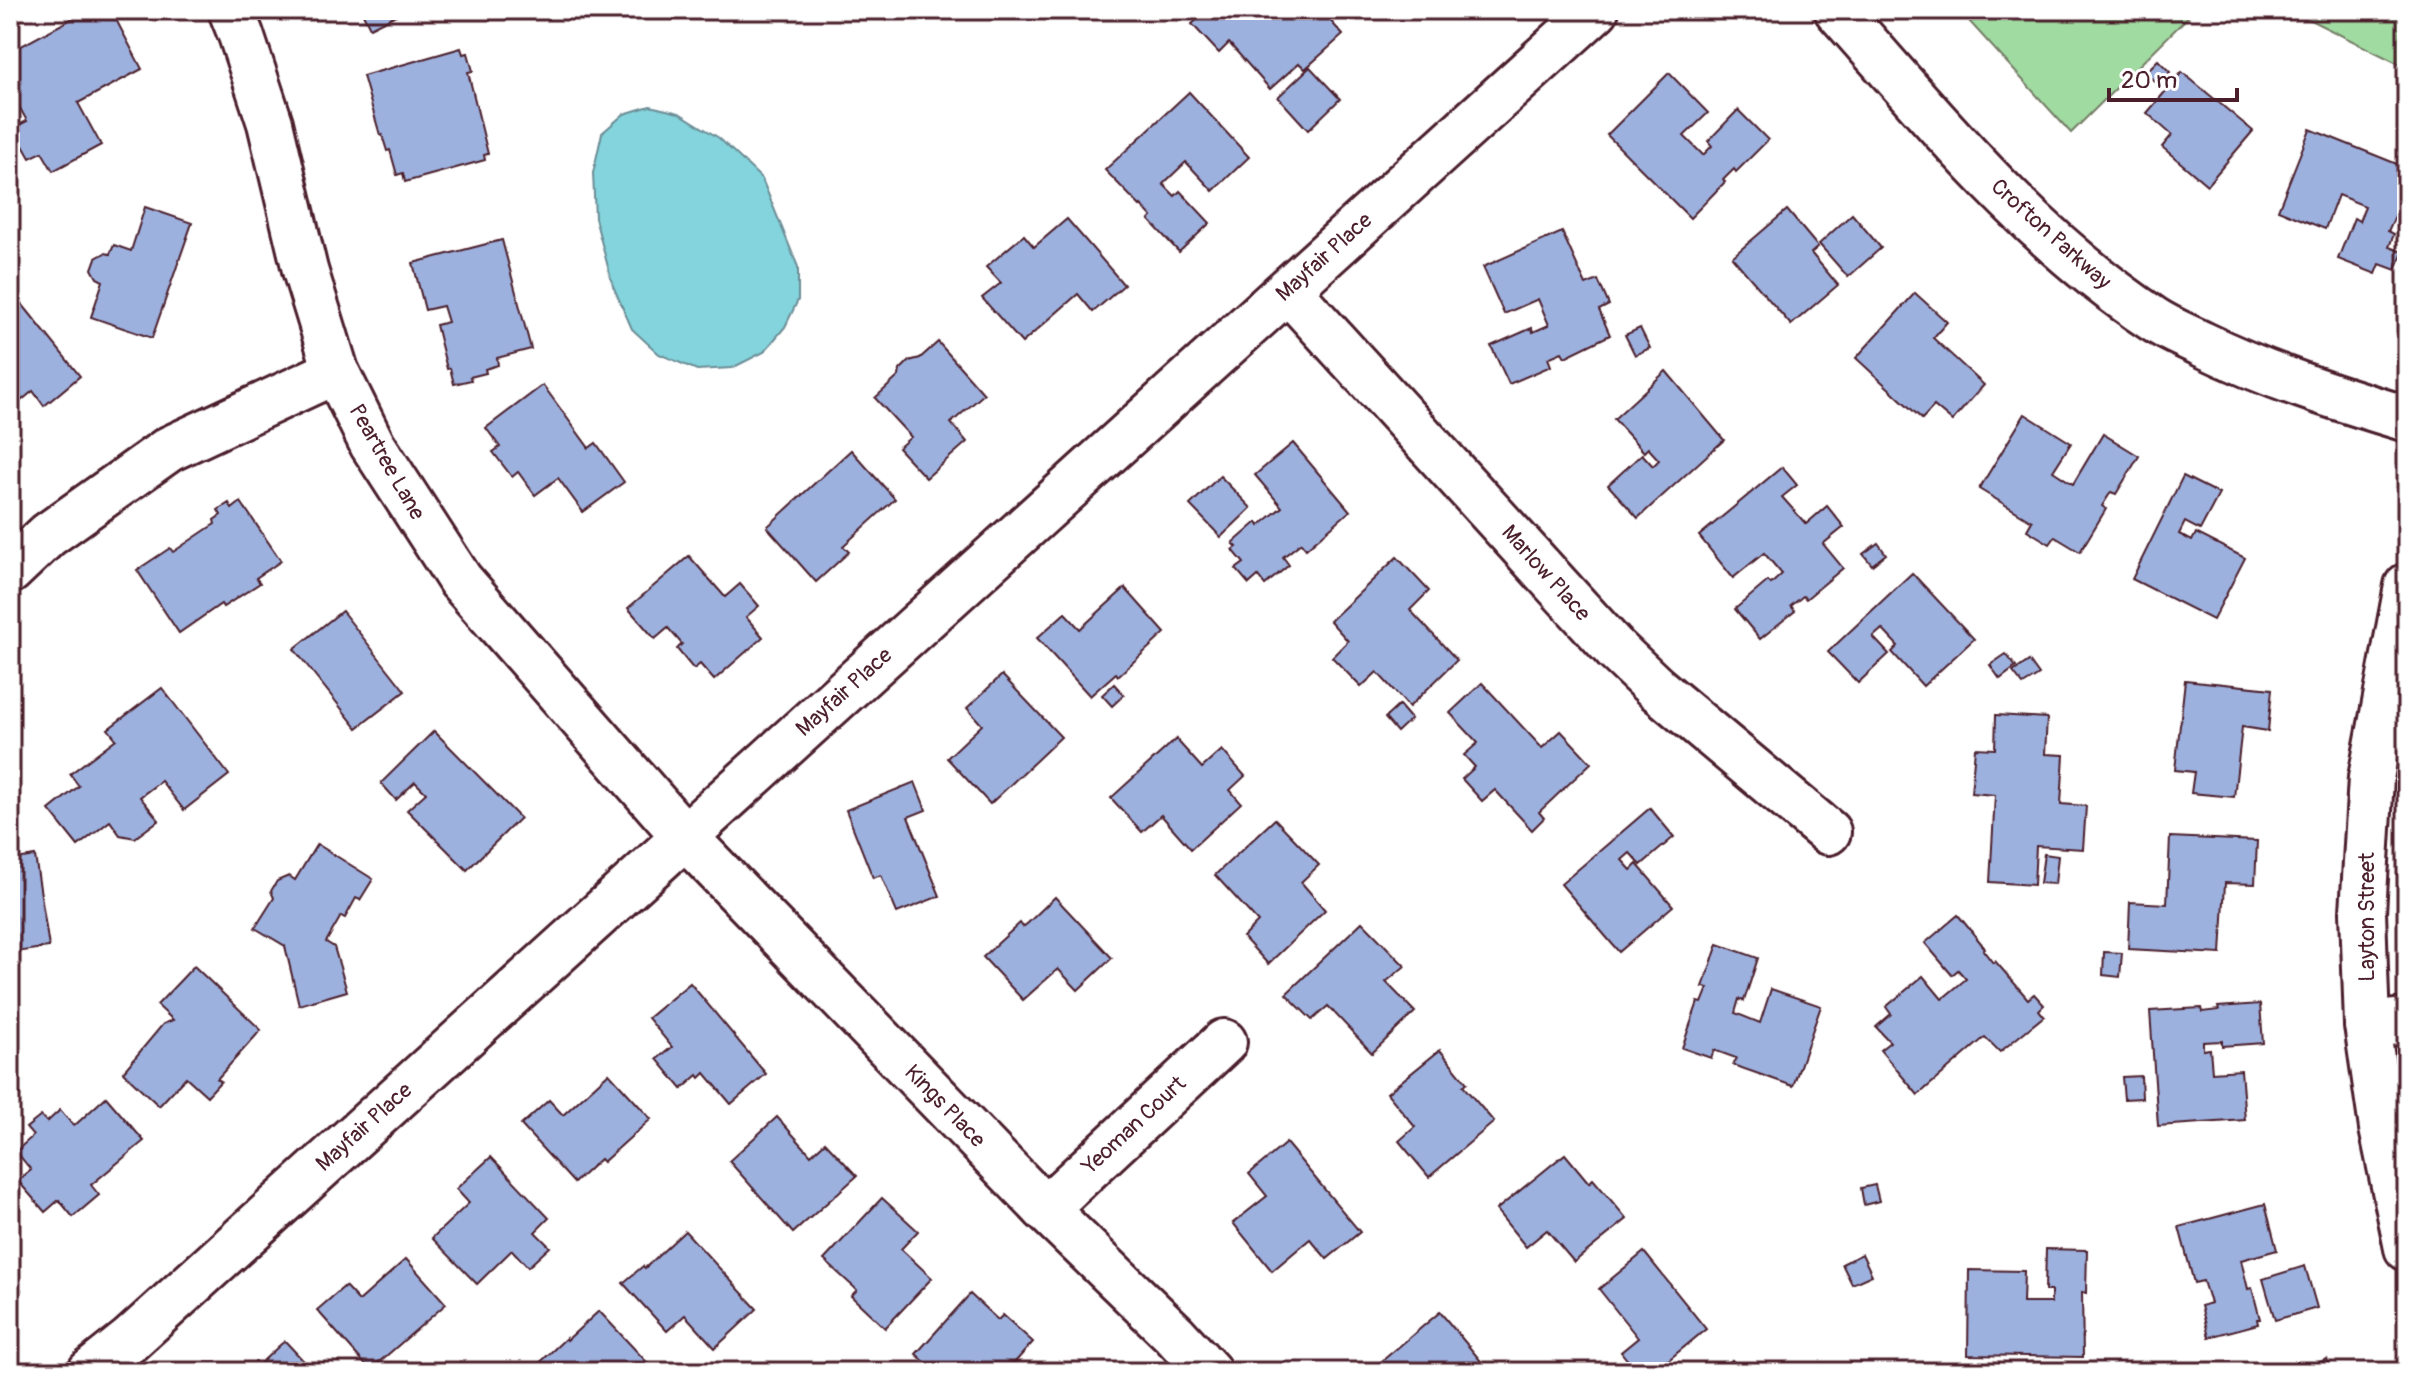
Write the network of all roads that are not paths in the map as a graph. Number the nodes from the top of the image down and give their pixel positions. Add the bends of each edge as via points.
1 (231, 10) edge
2 (1596, 10) edge
3 (1837, 10) edge
4 (1288, 290) junction
5 (336, 371) junction
6 (2407, 419) edge
7 (10, 571) edge
8 (2407, 586) edge
9 (1828, 832) dead end
10 (684, 836) junction
11 (2387, 1023) edge
12 (1224, 1042) dead end
13 (1045, 1209) junction
14 (2407, 1248) edge
15 (90, 1372) edge
16 (1209, 1372) edge

1 - 5 street, Peartree Lane via 270,123
2 - 4 street, Mayfair Place
3 - 6 street, Crofton Parkway via 1991,182 2080,266 2156,321 2309,389
4 - 9 street, Marlow Place via 1615,649
4 - 10 street, Mayfair Place
5 - 7 street via 169,449 48,535
5 - 10 street, Peartree Lane via 372,444 460,580
8 - 11 street, Layton Street via 2371,778 2363,912
10 - 13 street, Kings Place
10 - 15 street, Mayfair Place
11 - 14 street, Layton Street via 2382,1128
12 - 13 street, Yeoman Court
13 - 16 street, Kings Place

